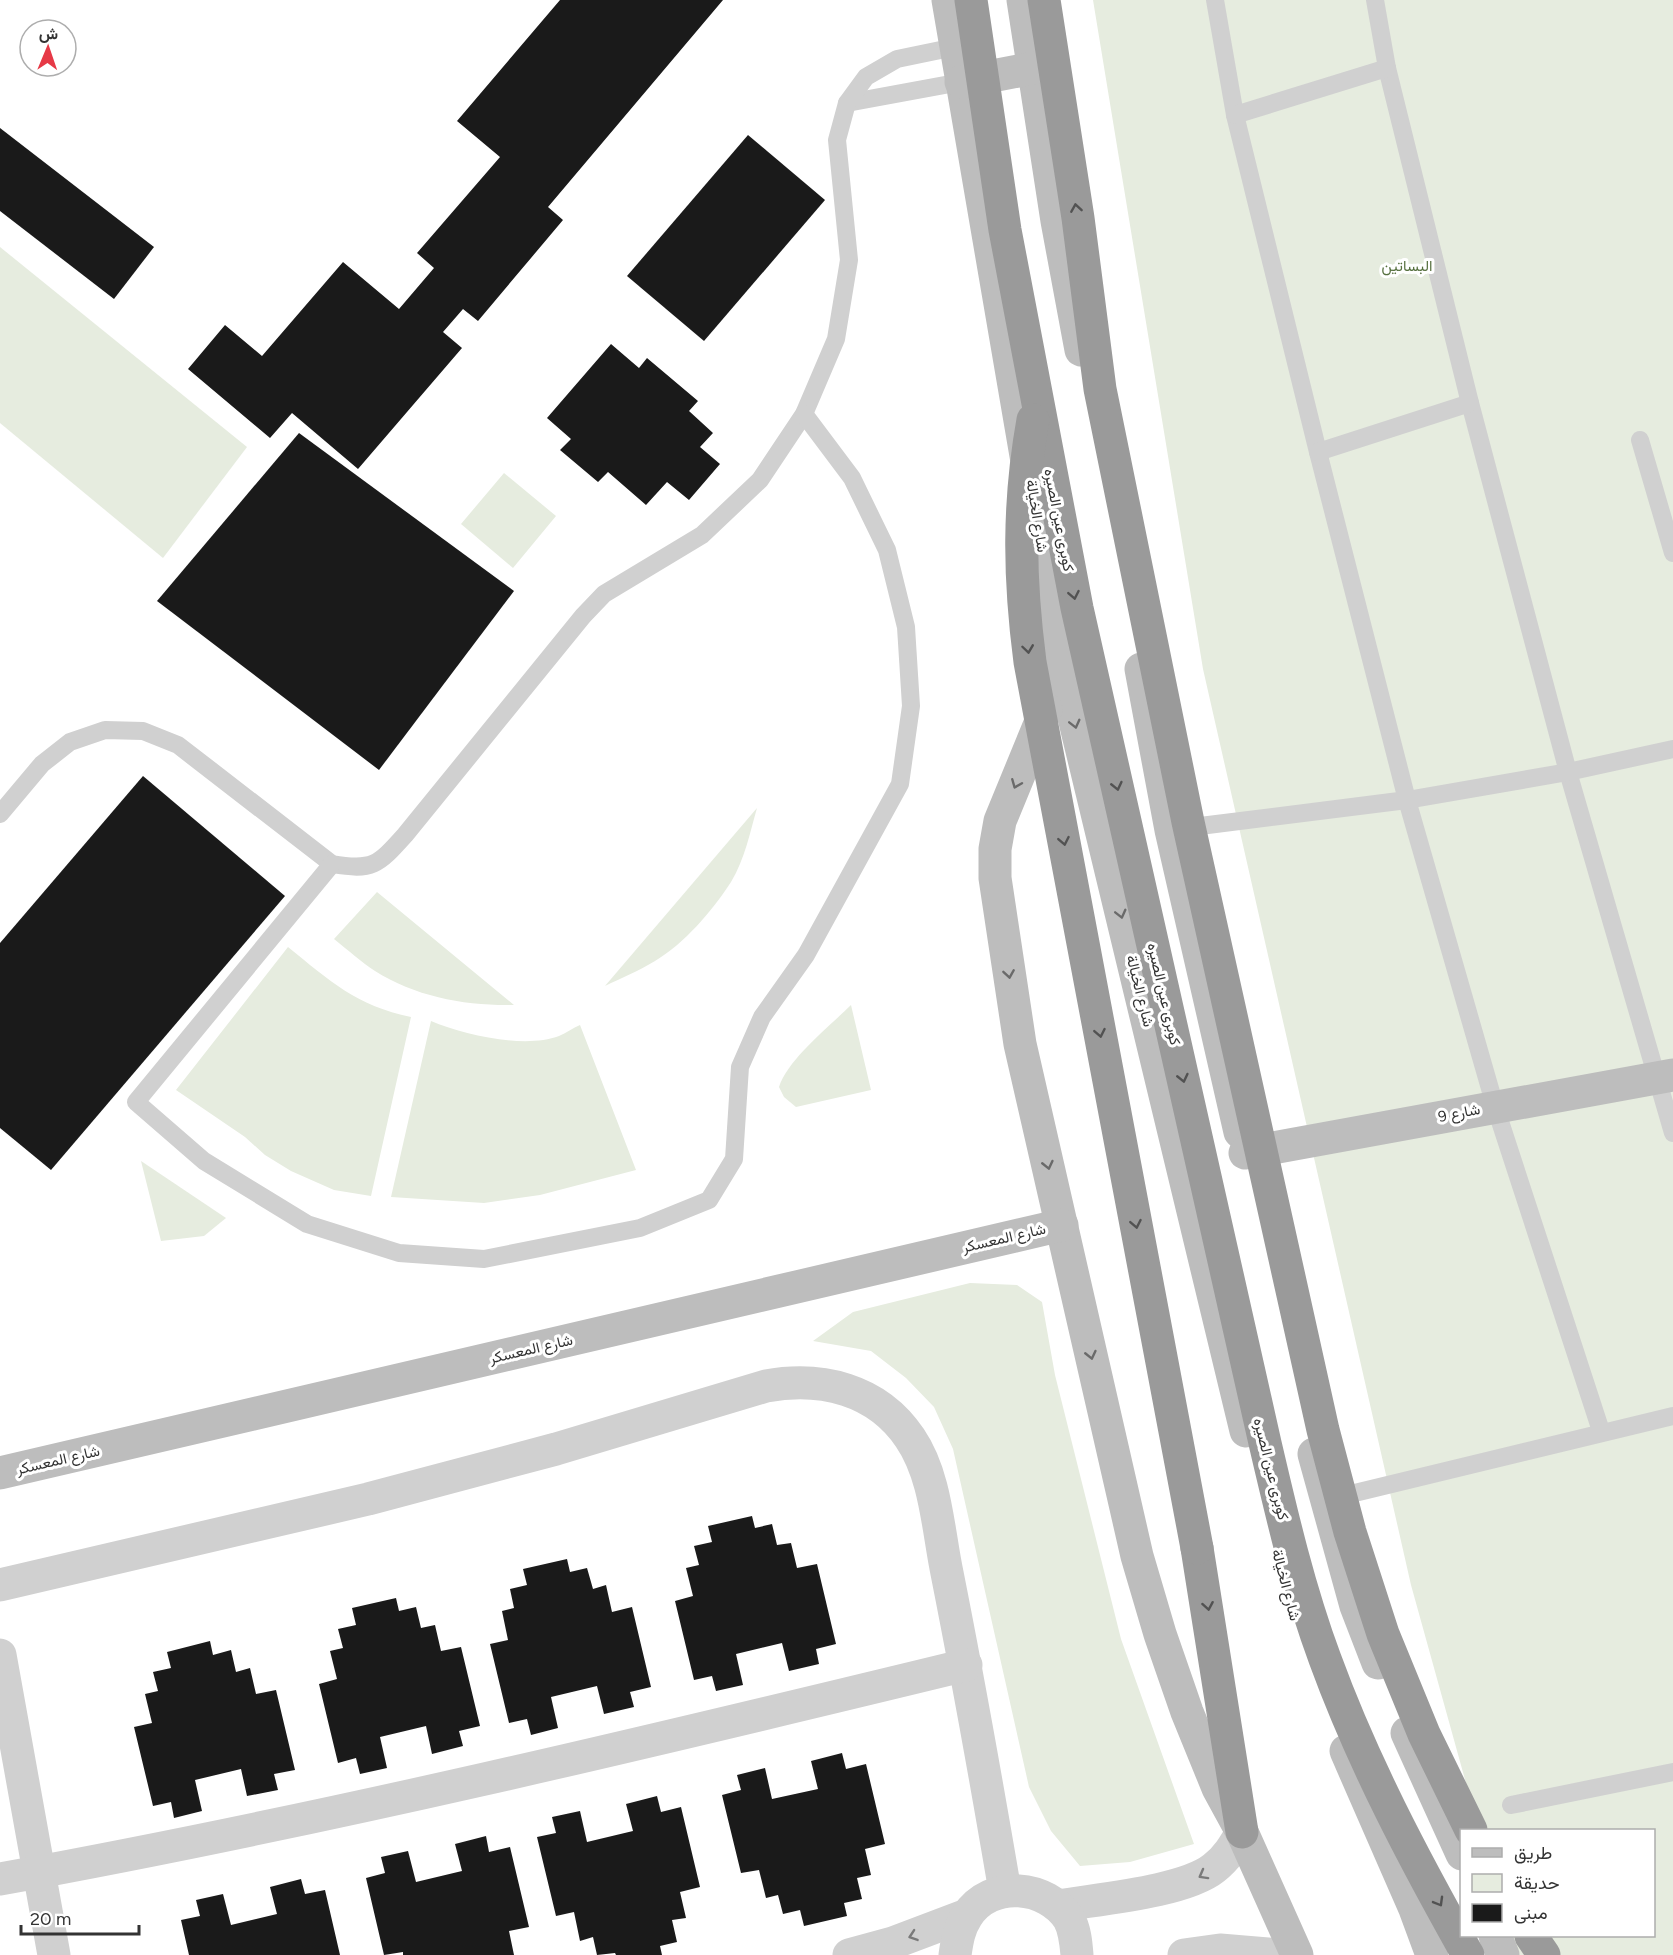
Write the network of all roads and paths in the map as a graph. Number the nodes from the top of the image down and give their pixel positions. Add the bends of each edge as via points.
1 (948, 0) edge
2 (971, 0) edge
3 (1023, 0) edge
4 (1044, 0) edge
5 (1215, 0) edge
6 (1375, 0) edge
7 (955, 46) junction
8 (1035, 68) junction
9 (1387, 68) junction
10 (961, 82) junction
11 (847, 103) junction
12 (1235, 116) junction
13 (1470, 403) junction
14 (1036, 404) junction
15 (804, 414) junction
16 (1640, 440) dead end
17 (1318, 452) junction
18 (1673, 553) edge
19 (1063, 672) junction
20 (1673, 749) edge
21 (1568, 772) junction
22 (1407, 800) junction
23 (0, 813) edge
24 (1171, 830) junction
25 (332, 864) junction
26 (1664, 1077) edge
27 (1495, 1106) junction
28 (1673, 1134) edge
29 (1245, 1153) junction
30 (1062, 1225) junction
31 (1673, 1416) edge
32 (1601, 1431) junction
33 (0, 1473) edge
34 (1324, 1500) junction
35 (0, 1585) edge
36 (0, 1655) edge
37 (966, 1665) junction
38 (1673, 1772) edge
39 (1511, 1805) dead end
40 (1471, 1829) edge
41 (1242, 1833) junction
42 (1460, 1852) edge
43 (37, 1872) junction
44 (0, 1879) edge
45 (1005, 1891) junction
46 (1058, 1906) junction
47 (967, 1915) junction
48 (1497, 1937) edge
49 (1532, 1937) edge
50 (54, 1955) edge
51 (849, 1955) edge
52 (956, 1955) edge
53 (1077, 1955) edge
54 (1184, 1955) edge
55 (1280, 1955) edge
56 (1297, 1955) edge
57 (1432, 1955) edge
58 (1468, 1955) edge
59 (1503, 1955) edge
60 (1544, 1955) edge

1 - 7 street, شارع الخيالة
2 - 14 highway, كوبرى عين الصيره, bridge
3 - 8 street
40 -> 4 highway, bridge via 1424,1734 1383,1634 1323,1430 1188,822 1100,389
5 - 12 lane
6 - 9 lane
7 - 10 street, شارع الخيالة
7 - 11 lane via 897,59 867,77
8 - 10 street
8 - 24 street via 1057,221
9 - 12 lane
9 - 13 lane
10 - 11 lane
10 - 19 street, شارع الخيالة
11 - 15 lane via 837,140 849,260 836,339
12 - 17 lane
13 - 17 lane
13 - 21 lane
14 -> 41 highway, bridge via 1024,467 1019,532 1021,597 1030,662 1197,1548
14 -> 58 highway, كوبرى عين الصيره, bridge via 1077,608 1292,1553 1324,1658 1366,1761 1415,1861
15 - 25 lane via 760,480 702,535 604,594 583,616 382,860 359,869
15 - 25 lane via 852,478 887,550 906,627 911,706 900,784 806,955 762,1017 740,1067 734,1159 709,1200 640,1228 484,1259 399,1253 307,1224 204,1161 136,1102
16 - 18 lane
17 - 22 lane
19 -> 30 street via 1000,821 995,849 995,878 1020,1044
19 -> 57 street, شارع الخيالة via 1297,1627
20 - 21 lane
21 - 22 lane
21 - 26 lane
22 - 24 lane
22 - 27 lane
23 - 25 lane via 42,764 70,742 105,730 143,731 178,745
24 - 29 street
26 - 27 street, شارع 9
26 - 28 lane
27 - 29 street, شارع 9
27 - 32 lane
29 - 34 street
30 - 33 street, شارع المعسكر
30 -> 41 street via 1137,1556 1160,1634 1214,1777
31 - 32 lane
32 - 34 lane
34 - 42 street via 1356,1606 1395,1706
35 - 37 street via 379,1496 556,1449 766,1386 814,1382 846,1389 880,1406 910,1438 921,1457
36 - 43 street
37 - 43 street via 658,1740 348,1809
37 - 45 street
38 - 39 lane
41 -> 46 street via 1230,1854 1213,1870 1192,1881
41 - 56 street
43 - 44 street
43 - 50 street
45 - 46 street via 1043,1896
45 - 47 street via 978,1904
46 - 53 street via 1070,1921
47 -> 51 street
47 - 52 street via 958,1934
48 - 59 street
49 - 60 highway
54 - 55 street via 1220,1950

